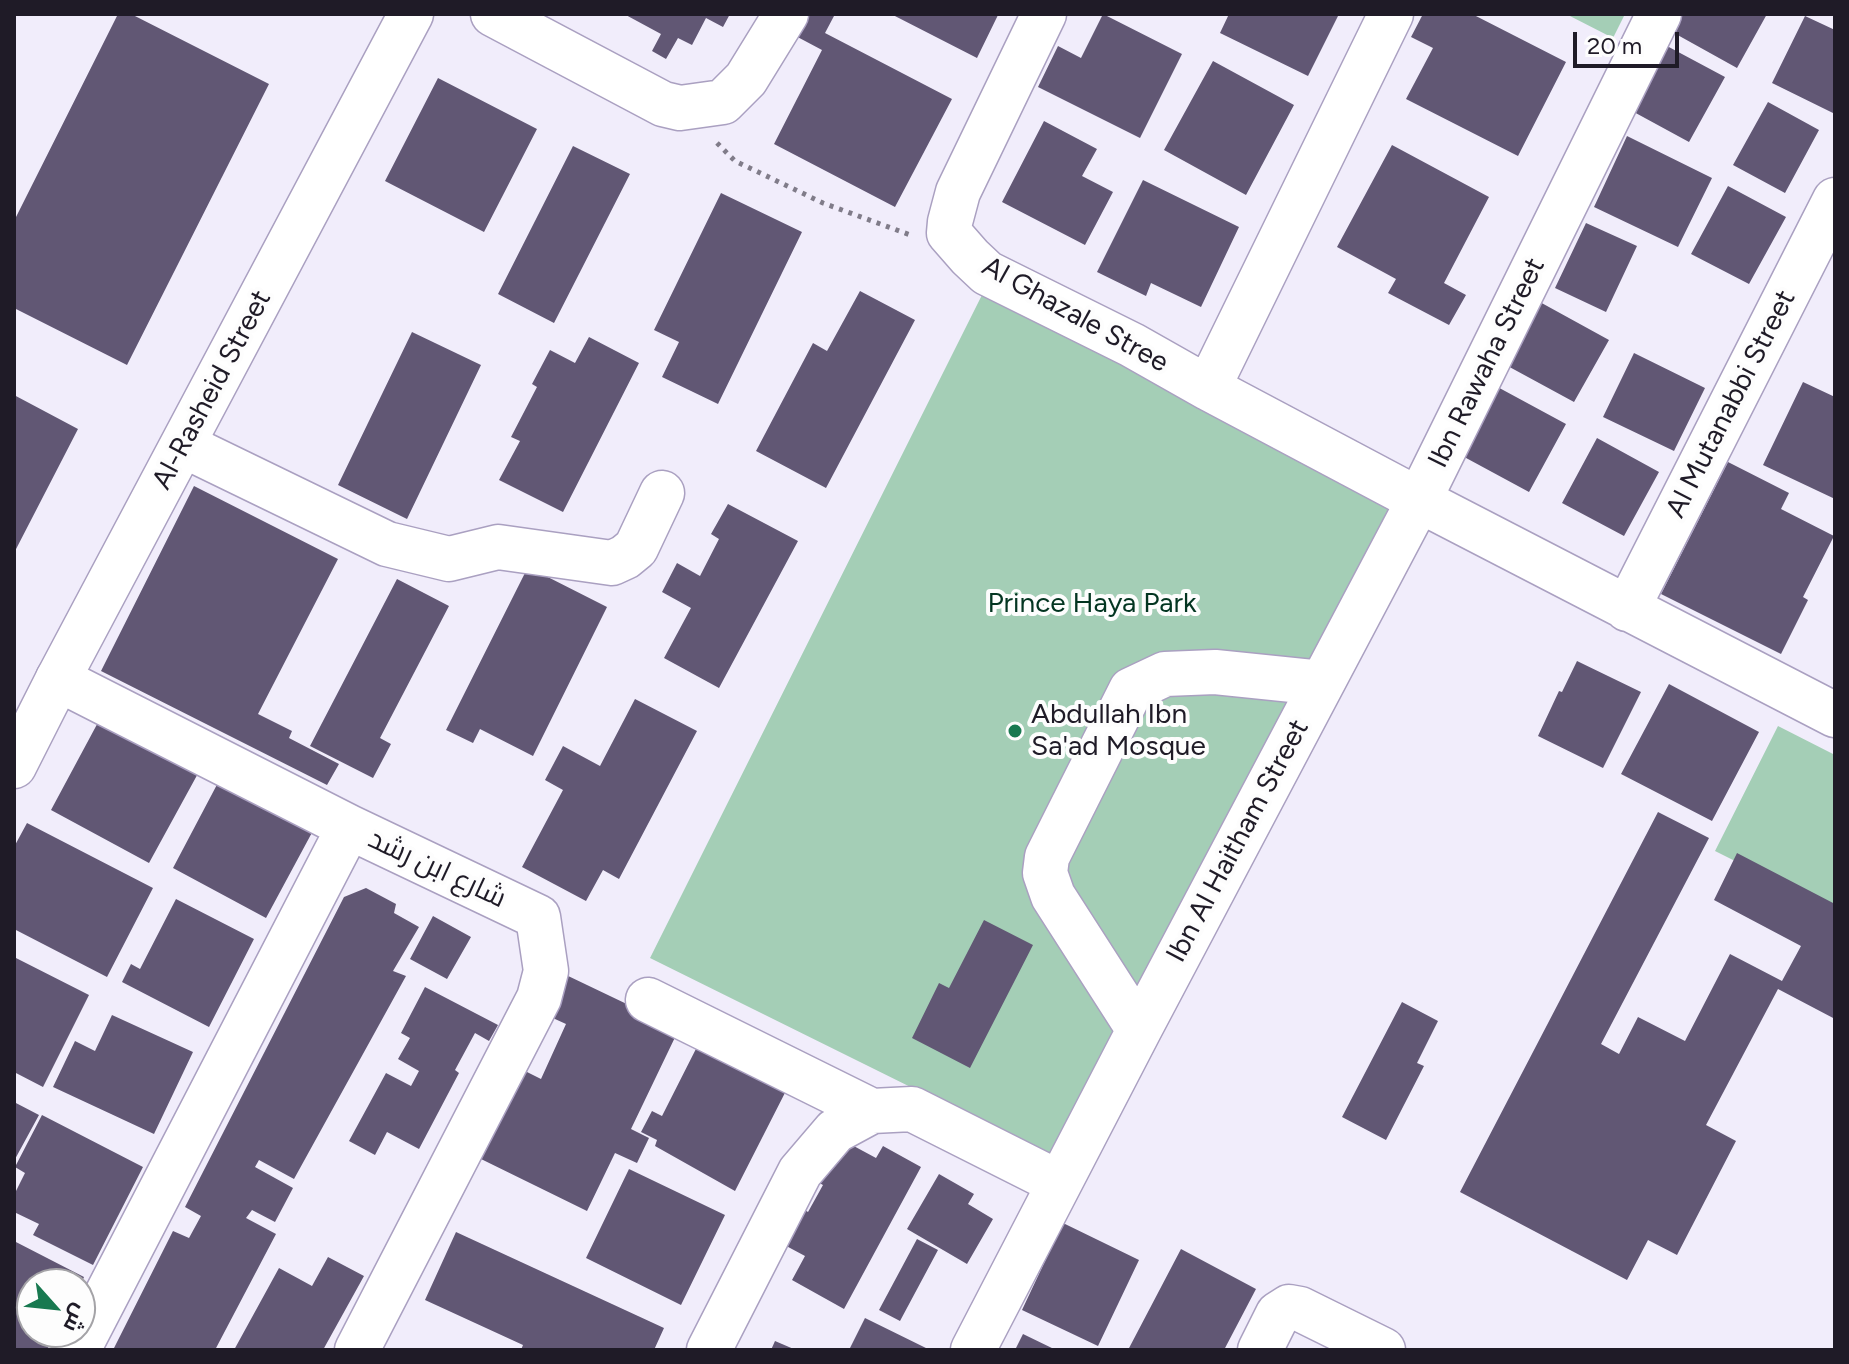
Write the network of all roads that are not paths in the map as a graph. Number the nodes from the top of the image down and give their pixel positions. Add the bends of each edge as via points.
1 (411, 14) edge
2 (493, 14) edge
3 (786, 14) edge
4 (1044, 14) edge
5 (1391, 14) edge
6 (1659, 14) edge
7 (1835, 200) edge
8 (1208, 388) junction
9 (183, 445) junction
10 (662, 493) dead end
11 (1419, 500) junction
12 (1627, 609) junction
13 (58, 679) junction
14 (1322, 683) junction
15 (1835, 715) edge
16 (14, 766) edge
17 (349, 827) junction
18 (648, 1000) dead end
19 (1139, 1030) junction
20 (872, 1111) junction
21 (1059, 1183) junction
22 (78, 1350) edge
23 (357, 1350) edge
24 (709, 1350) edge
25 (973, 1350) edge
26 (1260, 1350) edge
27 (1383, 1350) edge

1 - 9 street, Al-Rasheid Street
2 - 3 street via 663,104 680,108 723,102 746,79
4 - 8 street, Al Ghazale Stree via 958,192 949,233 987,273
5 - 8 street
6 - 11 street, Ibn Rawaha Street
7 - 12 street, Al Mutanabbi Street
8 - 11 street, Al Ghazale Stree
9 - 10 street via 387,544 449,559 498,547 612,563 636,548
9 - 13 street, Al-Rasheid Street
11 - 12 street, Ibn Rawaha Street
11 - 14 street, Ibn Al Haitham Street
12 - 15 street, Ibn Rawaha Street
13 - 16 street, Al-Rasheid Street
13 - 17 street
14 - 19 street, Ibn Al Haitham Street
14 - 19 street via 1203,672 1165,674 1131,690 1047,857 1045,873 1053,896
17 - 22 street, شارع ابن رشد
17 - 23 street, شارع ابن رشد via 538,917 546,971 539,998
18 - 20 street
19 - 21 street, Ibn Al Haitham Street
20 - 21 street via 912,1109
20 - 24 street via 835,1131 800,1172
21 - 25 street, Ibn Al Haitham Street
26 - 27 street via 1278,1314 1289,1307

